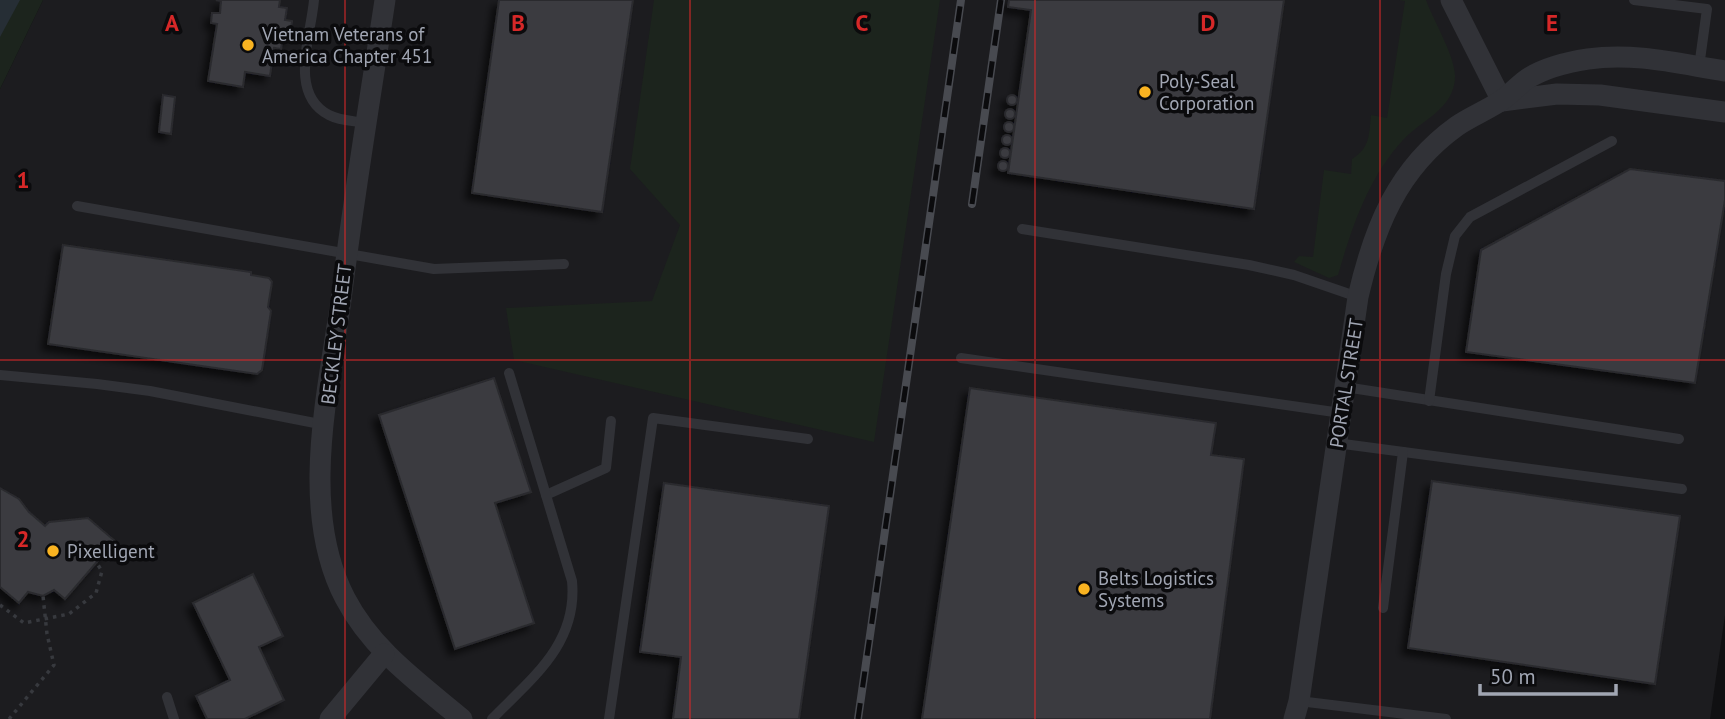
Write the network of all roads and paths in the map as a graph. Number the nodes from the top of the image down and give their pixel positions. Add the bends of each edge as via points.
1 (314, 0) edge
2 (385, 0) edge
3 (1451, 0) edge
4 (1634, 0) edge
5 (1699, 67) junction
6 (1725, 71) edge
7 (1502, 101) junction
8 (1725, 112) edge
9 (366, 123) junction
10 (1612, 141) dead end
11 (77, 206) dead end
12 (1022, 229) dead end
13 (346, 253) junction
14 (564, 264) dead end
15 (1359, 297) junction
16 (961, 358) dead end
17 (509, 373) dead end
18 (0, 375) edge
19 (1345, 387) junction
20 (1429, 401) junction
21 (1341, 413) junction
22 (611, 421) dead end
23 (325, 425) junction
24 (808, 439) dead end
25 (1679, 439) dead end
26 (1336, 443) junction
27 (1404, 452) junction
28 (1682, 489) dead end
29 (546, 495) junction
30 (96, 562) dead end
31 (43, 596) dead end
32 (0, 605) edge
33 (1383, 608) dead end
34 (45, 618) junction
35 (384, 654) junction
36 (167, 697) dead end
37 (1297, 710) edge
38 (9, 719) edge
39 (174, 719) edge
40 (330, 719) edge
41 (462, 719) edge
42 (492, 719) edge
43 (609, 719) edge
44 (1446, 719) edge

1 - 9 lane via 305,66 307,91 330,116
2 - 9 street, BECKLEY STREET
3 - 7 street
4 - 5 lane via 1707,9
5 - 6 street, PORTAL STREET
5 - 7 street, PORTAL STREET via 1643,58 1589,59 1528,78
7 - 8 street, PORTAL STREET via 1556,94 1600,95
7 - 15 street, PORTAL STREET via 1457,127 1406,177 1376,232
9 - 13 street, BECKLEY STREET
10 - 20 lane via 1463,224 1455,236 1446,274
11 - 13 lane
12 - 15 lane via 1249,265
13 - 14 lane via 434,269
13 - 23 street, BECKLEY STREET
15 - 19 street, PORTAL STREET
16 - 21 lane
17 - 29 lane
18 - 23 lane via 149,391
19 - 20 lane
19 - 21 street, PORTAL STREET
20 - 25 lane
21 - 26 street, PORTAL STREET
22 - 29 lane via 606,468
23 - 35 street, BECKLEY STREET via 320,486 329,560 345,598
24 - 43 lane via 653,418
26 - 27 lane
26 - 37 street, PORTAL STREET
27 - 28 lane
27 - 33 lane
29 - 42 lane via 572,581 570,620 546,664
30 - 34 path via 102,571 96,593 69,614
31 - 34 path
32 - 34 path via 24,623
34 - 38 path via 54,665
35 - 40 street
35 - 41 street
36 - 39 lane
37 - 44 lane

